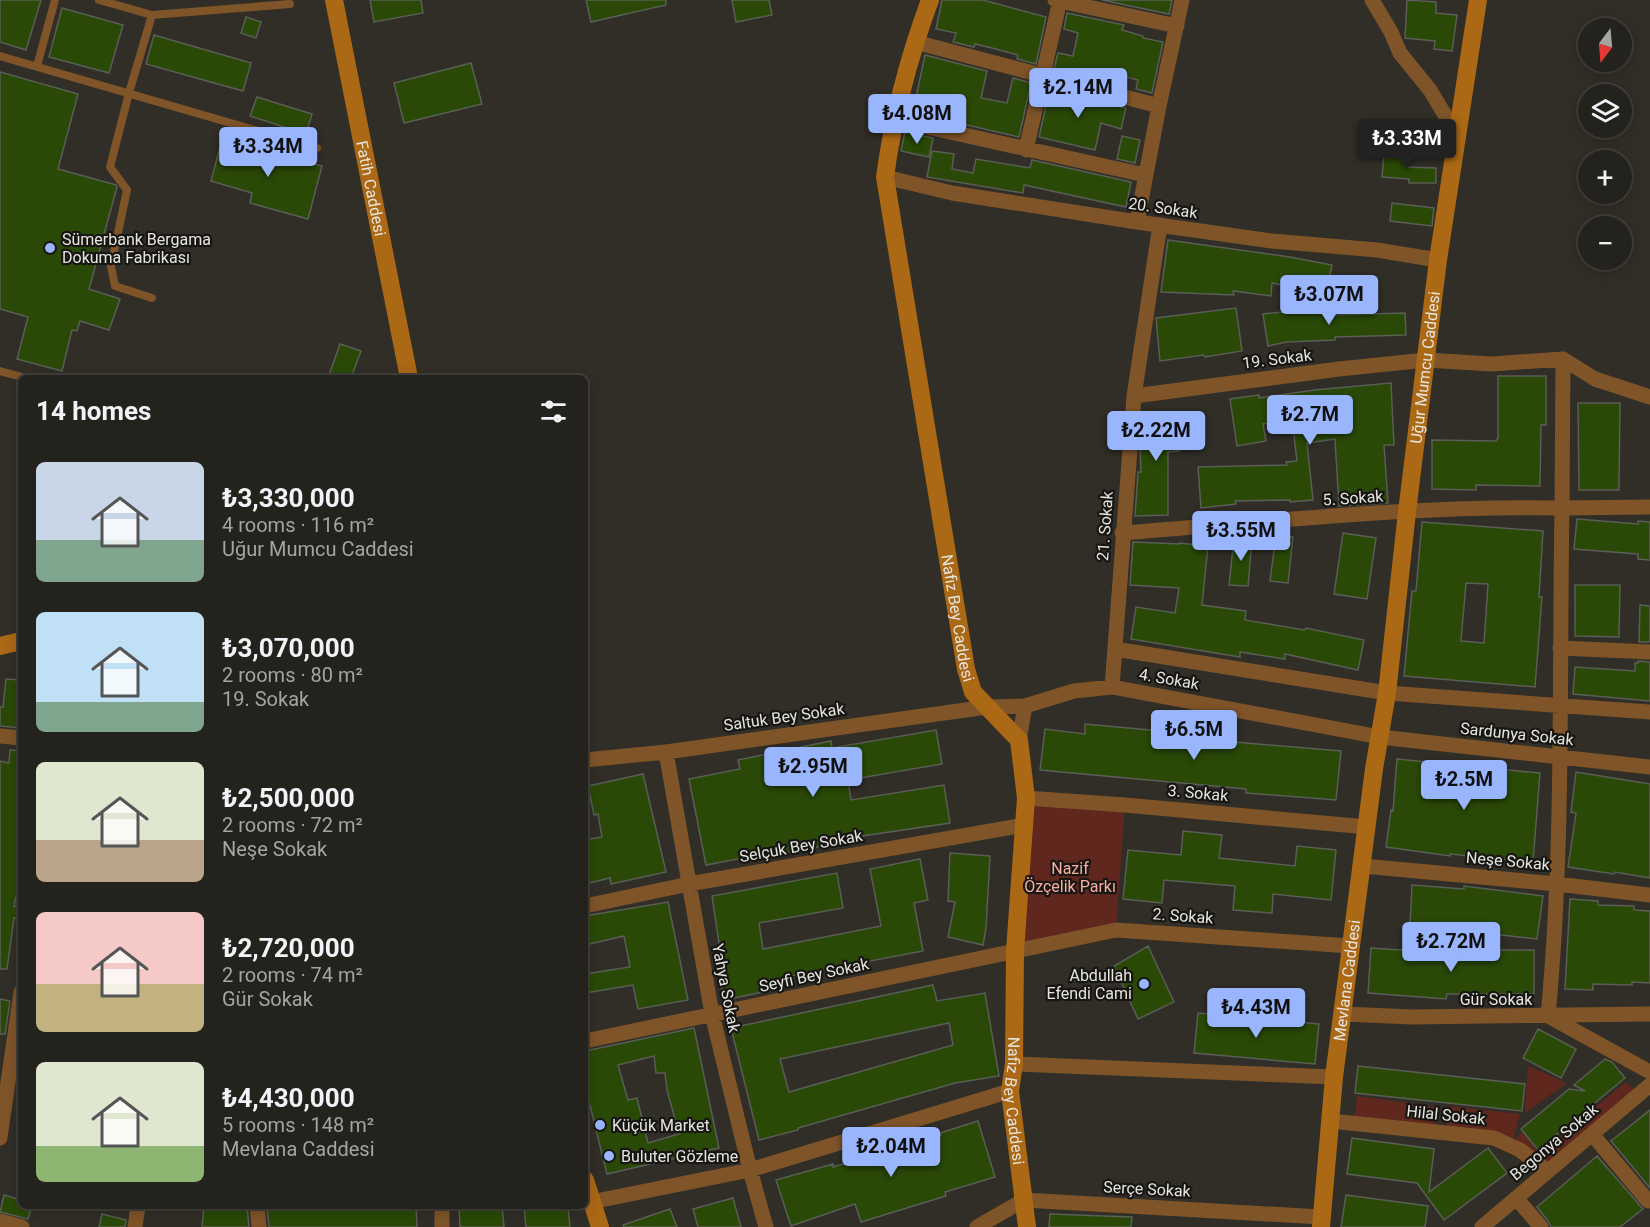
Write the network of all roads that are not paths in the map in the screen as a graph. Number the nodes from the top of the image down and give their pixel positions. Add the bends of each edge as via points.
1 (56, 0) edge
2 (99, 0) edge
3 (334, 0) edge
4 (930, 0) edge
5 (1058, 0) edge
6 (1182, 0) edge
7 (1372, 0) edge
8 (290, 4) dead end
9 (1474, 4) edge
10 (153, 15) junction
11 (1177, 26) junction
12 (915, 42) junction
13 (0, 56) edge
14 (37, 66) junction
15 (1044, 75) junction
16 (129, 93) junction
17 (1159, 106) junction
18 (896, 120) junction
19 (1458, 137) junction
20 (317, 148) dead end
21 (1026, 150) junction
22 (1145, 175) junction
23 (885, 177) junction
24 (1137, 222) junction
25 (1160, 225) junction
26 (1438, 260) junction
27 (152, 298) dead end
28 (1563, 359) junction
29 (1426, 360) junction
30 (0, 370) edge
31 (408, 375) edge
32 (18, 376) edge
33 (1134, 396) junction
34 (1650, 396) edge
35 (1650, 507) edge
36 (1562, 508) junction
37 (1407, 512) junction
38 (1122, 532) junction
39 (18, 642) edge
40 (0, 646) edge
41 (1560, 648) junction
42 (1115, 649) junction
43 (1650, 651) edge
44 (1112, 687) junction
45 (1387, 693) junction
46 (1559, 704) junction
47 (1025, 706) junction
48 (987, 707) junction
49 (1650, 712) edge
50 (0, 736) edge
51 (1380, 737) junction
52 (18, 738) edge
53 (1019, 740) junction
54 (666, 752) junction
55 (1560, 757) junction
56 (588, 760) edge
57 (1650, 767) edge
58 (1026, 798) junction
59 (1024, 825) junction
60 (1367, 827) junction
61 (1363, 866) junction
62 (689, 884) junction
63 (1557, 884) junction
64 (1650, 895) edge
65 (588, 905) edge
66 (1351, 946) junction
67 (1015, 951) junction
68 (18, 1013) edge
69 (712, 1014) junction
70 (1343, 1014) junction
71 (1650, 1014) edge
72 (1548, 1016) junction
73 (588, 1040) edge
74 (1014, 1064) junction
75 (1650, 1072) edge
76 (1334, 1077) junction
77 (1650, 1085) edge
78 (1010, 1091) junction
79 (1331, 1121) junction
80 (1592, 1134) junction
81 (0, 1138) edge
82 (750, 1170) junction
83 (1547, 1171) junction
84 (588, 1191) edge
85 (1516, 1198) junction
86 (1024, 1200) junction
87 (1648, 1200) dead end
88 (591, 1202) junction
89 (138, 1209) edge
90 (257, 1209) edge
91 (442, 1209) edge
92 (0, 1221) edge
93 (1321, 1222) edge
94 (22, 1227) edge
95 (135, 1227) edge
96 (259, 1227) edge
97 (442, 1227) edge
98 (600, 1227) edge
99 (766, 1227) edge
100 (977, 1227) edge
101 (1027, 1227) edge
102 (1482, 1227) edge
103 (1541, 1227) edge

1 - 14 lane
2 - 10 lane
3 - 31 street, Fatih Caddesi
4 - 12 street, Nafiz Bey Caddesi
5 - 11 street
5 - 15 street
6 - 11 street
7 - 19 street via 1400,53 1430,90
8 - 10 lane
9 - 19 street, Uğur Mumcu Caddesi
10 - 16 lane
11 - 17 street
12 - 15 street
12 - 18 street, Nafiz Bey Caddesi
13 - 14 lane
14 - 16 lane
15 - 17 street
15 - 21 street
16 - 20 lane
16 - 27 lane via 110,166 127,190 111,266 115,286
17 - 22 street
18 - 21 street
18 - 23 street, Nafiz Bey Caddesi
19 - 26 street, Uğur Mumcu Caddesi
21 - 22 street
22 - 24 street
23 - 24 street, 20. Sokak via 952,193
23 - 48 street, Nafiz Bey Caddesi via 966,669 973,692
24 - 25 street, 20. Sokak
25 - 26 street, 20. Sokak
25 - 33 street, 21. Sokak
26 - 29 street, Uğur Mumcu Caddesi
28 - 29 street, 19. Sokak via 1492,364
28 - 34 street via 1595,380
28 - 36 street
29 - 33 street, 19. Sokak
29 - 37 street, Uğur Mumcu Caddesi
30 - 32 lane
33 - 38 street, 21. Sokak
35 - 36 street, 5. Sokak
36 - 37 street, 5. Sokak
36 - 41 street
37 - 38 street, 5. Sokak
37 - 45 street, Uğur Mumcu Caddesi
38 - 42 street, 21. Sokak
39 - 40 street
41 - 43 street
41 - 46 street
42 - 44 street, 21. Sokak
42 - 45 street
44 - 47 street, 4. Sokak via 1074,690
44 - 51 street, 4. Sokak
45 - 46 street
45 - 51 street, Uğur Mumcu Caddesi
46 - 49 street
46 - 55 street
47 - 48 street, 4. Sokak
47 - 53 street
48 - 53 street, Nafiz Bey Caddesi
48 - 54 street, Saltuk Bey Sokak
50 - 52 street
51 - 55 street, Sardunya Sokak
51 - 60 street, Mevlana Caddesi
53 - 58 street, Nafiz Bey Caddesi
54 - 56 street, Saltuk Bey Sokak
54 - 62 street, Yahya Sokak
55 - 57 street, Sardunya Sokak
55 - 63 street
58 - 59 street, Nafiz Bey Caddesi
58 - 60 street, 3. Sokak
59 - 62 street, Selçuk Bey Sokak
59 - 67 street, Nafiz Bey Caddesi
60 - 61 street, Mevlana Caddesi
61 - 63 street, Neşe Sokak
61 - 66 street, Mevlana Caddesi
62 - 65 street, Selçuk Bey Sokak
62 - 69 street, Yahya Sokak
63 - 64 street, Neşe Sokak
63 - 72 street
66 - 67 street, 2. Sokak via 1116,930
66 - 70 street, Mevlana Caddesi
67 - 69 street, Seyfi Bey Sokak
67 - 74 street, Nafiz Bey Caddesi
68 - 81 street
69 - 73 street, Seyfi Bey Sokak
69 - 82 street, Yahya Sokak
70 - 72 street, Gür Sokak
70 - 76 street, Mevlana Caddesi
71 - 72 street, Gür Sokak
72 - 75 street
74 - 76 street
74 - 78 street, Nafiz Bey Caddesi
76 - 79 street, Mevlana Caddesi
77 - 80 street, Begonya Sokak
78 - 82 street
78 - 86 street, Nafiz Bey Caddesi
79 - 83 street, Hilal Sokak via 1494,1138 1520,1150
79 - 93 street, Mevlana Caddesi
80 - 83 street, Begonya Sokak
80 - 87 street
82 - 88 street
82 - 99 street, Yahya Sokak
83 - 85 street, Begonya Sokak
84 - 88 street
85 - 102 street, Begonya Sokak
85 - 103 street
86 - 93 street, Serçe Sokak
86 - 100 street
86 - 101 street, Nafiz Bey Caddesi
88 - 98 street
89 - 95 street
90 - 96 street
91 - 97 street
92 - 94 street

